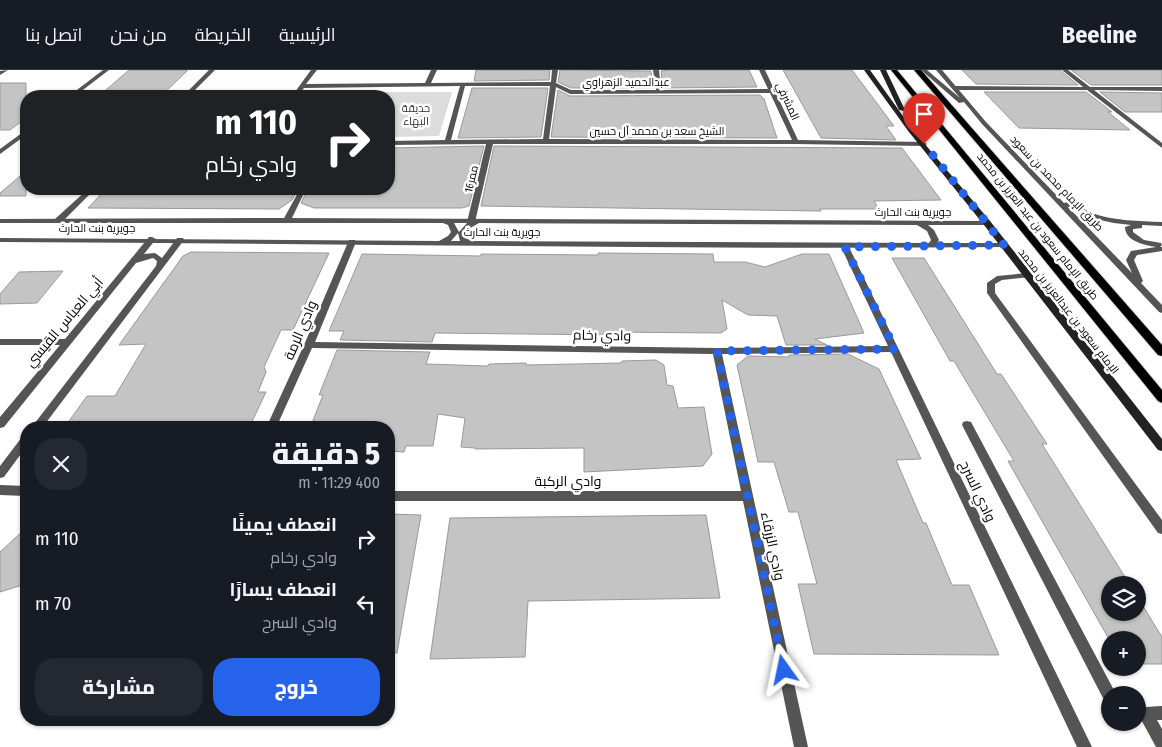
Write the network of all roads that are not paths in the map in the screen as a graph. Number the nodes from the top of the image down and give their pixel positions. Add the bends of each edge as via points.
1 (5, 70) edge
2 (106, 70) edge
3 (212, 70) edge
4 (314, 70) edge
5 (434, 70) edge
6 (555, 70) edge
7 (656, 70) edge
8 (762, 70) edge
9 (867, 70) edge
10 (883, 70) edge
11 (894, 70) edge
12 (916, 70) edge
13 (924, 70) edge
14 (939, 70) edge
15 (1065, 70) edge
16 (0, 73) edge
17 (553, 84) junction
18 (463, 85) junction
19 (302, 86) junction
20 (427, 86) junction
21 (955, 88) junction
22 (1162, 89) edge
23 (80, 90) edge
24 (192, 90) edge
25 (299, 90) edge
26 (1089, 90) junction
27 (772, 91) junction
28 (659, 92) junction
29 (984, 123) junction
30 (911, 131) junction
31 (20, 137) edge
32 (490, 141) junction
33 (546, 141) junction
34 (1159, 141) edge
35 (0, 142) edge
36 (13, 142) junction
37 (796, 142) junction
38 (395, 143) edge
39 (447, 143) junction
40 (924, 144) junction
41 (1162, 146) edge
42 (0, 152) edge
43 (1047, 189) junction
44 (86, 195) edge
45 (301, 195) edge
46 (287, 220) junction
47 (0, 221) edge
48 (58, 221) junction
49 (444, 221) junction
50 (476, 222) junction
51 (918, 223) junction
52 (987, 223) junction
53 (1162, 225) edge
54 (152, 239) junction
55 (0, 240) edge
56 (180, 240) junction
57 (352, 242) junction
58 (436, 243) junction
59 (477, 244) junction
60 (1004, 245) junction
61 (1162, 245) edge
62 (930, 246) junction
63 (845, 247) junction
64 (1162, 249) edge
65 (130, 266) junction
66 (160, 266) junction
67 (1027, 275) junction
68 (1153, 300) junction
69 (1162, 310) edge
70 (0, 342) edge
71 (67, 342) junction
72 (309, 345) junction
73 (895, 349) junction
74 (717, 351) junction
75 (1162, 352) edge
76 (1162, 398) edge
77 (41, 421) edge
78 (274, 421) edge
79 (0, 424) edge
80 (967, 426) dead end
81 (1162, 447) edge
82 (20, 448) edge
83 (0, 474) edge
84 (0, 490) edge
85 (20, 491) edge
86 (395, 496) edge
87 (747, 496) junction
88 (1162, 529) edge
89 (1104, 686) edge
90 (1146, 713) edge
91 (1162, 713) edge
92 (1146, 720) edge
93 (1162, 743) edge
94 (801, 747) edge
95 (1085, 747) edge

1 - 16 street
2 - 23 street
3 - 24 street
4 - 19 street
5 - 20 street
6 - 17 street
7 - 28 street
8 - 27 street, المشرفي
9 - 30 main road, الإمام سعود بن عبدالعزيز بن محمد
10 - 30 main road
11 - 76 main road, طريق الإمام سعود بن عبد العزيز بن محمد
12 - 75 main road, طريق الإمام سعود بن عبد العزيز بن محمد
13 - 29 street
14 - 21 street, طريق الإمام محمد بن سعود
15 - 26 street
17 - 18 street, عبدالحميد الزهراوي
17 - 28 street, عبدالحميد الزهراوي via 570,92
17 - 33 street
18 - 20 street, عبدالحميد الزهراوي
18 - 39 street
19 - 20 street, عبدالحميد الزهراوي via 376,89
19 - 25 street
21 - 26 street
21 - 29 street, طريق الإمام محمد بن سعود
22 - 26 street
26 - 34 street
27 - 28 street, عبدالحميد الزهراوي
27 - 37 street, المشرفي
29 - 43 street, طريق الإمام محمد بن سعود
30 - 40 main road, الإمام سعود بن عبدالعزيز بن محمد
31 - 36 street
32 - 33 street, الشيخ سعد بن محمد آل حسين
32 - 39 street, الشيخ سعد بن محمد آل حسين
32 - 50 street, ممر16
33 - 37 street, الشيخ سعد بن محمد آل حسين
34 - 41 street
35 - 36 street
36 - 42 street
37 - 40 street, الشيخ سعد بن محمد آل حسين
38 - 39 street, الشيخ سعد بن محمد آل حسين
40 - 52 main road, الإمام سعود بن عبدالعزيز بن محمد
43 - 53 street via 1075,209 1090,215
43 - 68 street, طريق الإمام محمد بن سعود
44 - 48 street
45 - 46 street
46 - 48 street, جويرية بنت الحارث
46 - 49 street, جويرية بنت الحارث
47 - 48 street, جويرية بنت الحارث
49 - 50 street, جويرية بنت الحارث
49 - 58 street via 454,228 454,236
50 - 51 street, جويرية بنت الحارث
50 - 59 street via 462,232 463,240
51 - 52 street, جويرية بنت الحارث
51 - 62 street via 934,234 935,240
52 - 60 main road, الإمام سعود بن عبدالعزيز بن محمد
53 - 61 street via 1129,226 1129,232 1141,242
54 - 55 street, جويرية بنت الحارث
54 - 56 street, جويرية بنت الحارث
54 - 65 street, أبي العباس القيسي
56 - 57 street, جويرية بنت الحارث
56 - 66 street
57 - 58 street, جويرية بنت الحارث
57 - 72 street, وادي الرمة
58 - 59 street, جويرية بنت الحارث
59 - 63 street, جويرية بنت الحارث
60 - 62 street, جويرية بنت الحارث
60 - 67 main road, الإمام سعود بن عبدالعزيز بن محمد
62 - 63 street, جويرية بنت الحارث
63 - 73 street, وادي السرح
64 - 68 street via 1134,253 1130,260 1137,279
65 - 66 street via 138,260 155,256 161,261
65 - 71 street, أبي العباس القيسي
66 - 77 street
67 - 81 main road, الإمام سعود بن عبدالعزيز بن محمد
67 - 88 street via 1000,278 991,283 990,293
68 - 69 street, طريق الإمام محمد بن سعود
70 - 71 street
71 - 79 street, أبي العباس القيسي
72 - 74 street, وادي رخام
72 - 78 street, وادي الرمة
73 - 74 street, وادي رخام
73 - 95 street, وادي السرح
74 - 87 street, وادي الزرقاء
80 - 89 street
82 - 83 street
84 - 85 street
86 - 87 street, وادي الركبة
87 - 94 street, وادي الزرقاء
90 - 91 street
92 - 93 street

